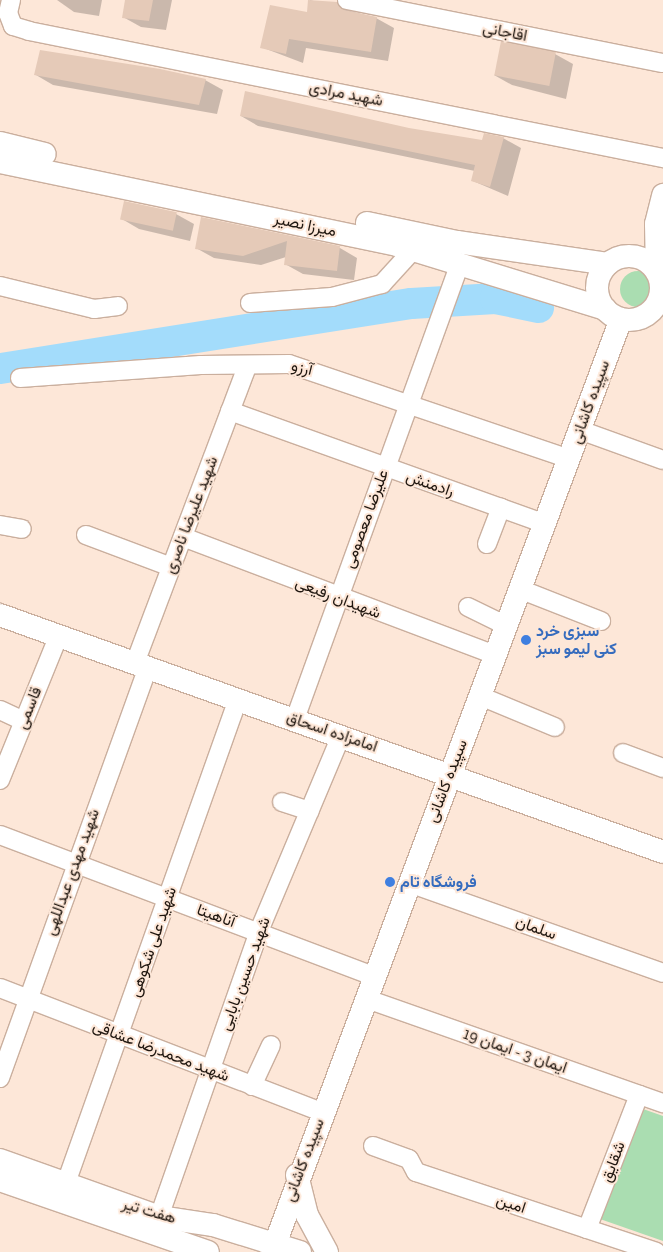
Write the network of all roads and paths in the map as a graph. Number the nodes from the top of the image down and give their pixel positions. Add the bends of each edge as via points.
1 (11, 0) edge
2 (347, 0) edge
3 (663, 63) edge
4 (8, 154) edge
5 (663, 158) edge
6 (663, 195) edge
7 (656, 224) junction
8 (413, 250) junction
9 (452, 255) junction
10 (615, 260) junction
11 (660, 277) edge
12 (0, 286) edge
13 (250, 303) dead end
14 (118, 306) dead end
15 (656, 313) edge
16 (613, 314) junction
17 (247, 367) junction
18 (20, 378) dead end
19 (408, 404) junction
20 (230, 411) junction
21 (580, 430) junction
22 (570, 459) junction
23 (663, 460) edge
24 (384, 468) junction
25 (501, 508) junction
26 (546, 524) junction
27 (0, 525) edge
28 (22, 529) dead end
29 (86, 535) dead end
30 (183, 537) junction
31 (487, 544) dead end
32 (171, 567) junction
33 (522, 590) junction
34 (338, 598) junction
35 (468, 608) dead end
36 (0, 614) edge
37 (601, 621) dead end
38 (507, 626) junction
39 (59, 635) junction
40 (496, 655) junction
41 (142, 665) junction
42 (480, 696) junction
43 (238, 699) junction
44 (0, 710) edge
45 (295, 719) junction
46 (24, 721) junction
47 (555, 727) dead end
48 (341, 736) junction
49 (623, 753) dead end
50 (663, 768) edge
51 (450, 774) junction
52 (0, 780) edge
53 (282, 802) dead end
54 (310, 811) junction
55 (0, 835) edge
56 (663, 852) edge
57 (75, 864) junction
58 (409, 883) junction
59 (168, 898) junction
60 (259, 931) junction
61 (663, 973) edge
62 (375, 977) junction
63 (0, 988) edge
64 (26, 998) junction
65 (367, 999) junction
66 (121, 1036) junction
67 (270, 1045) dead end
68 (209, 1070) junction
69 (0, 1078) edge
70 (252, 1086) junction
71 (639, 1095) junction
72 (663, 1103) edge
73 (322, 1112) junction
74 (373, 1146) dead end
75 (0, 1160) edge
76 (297, 1175) junction
77 (0, 1180) edge
78 (66, 1184) junction
79 (159, 1217) junction
80 (587, 1229) junction
81 (273, 1248) edge
82 (653, 1251) edge
83 (208, 1252) edge
84 (300, 1252) edge
85 (327, 1252) edge

1 - 5 street, شهید مرادی via 8,13 13,26
2 - 3 street, اقاجانی
4 - 8 street, میرزا نصیر
4 - 9 street, میرزا نصیر
6 - 7 street
7 - 10 street
7 - 11 street
8 - 9 street, میرزا نصیر
8 - 13 street via 382,284 332,297
9 - 10 street, میرزا نصیر
9 - 16 street, میرزا نصیر
9 - 19 street, علیرضا معصومی via 439,319
10 - 11 street via 639,257
10 - 16 street via 597,286
11 - 15 street
12 - 14 street via 94,309
15 - 16 street
16 - 21 street, سپیده کاشانی
17 - 18 street, آرزو via 202,365
17 - 19 street, آرزو via 289,364
17 - 20 street, شهید علیرضا ناصری
19 - 22 street, آرزو
19 - 24 street, علیرضا معصومی
20 - 24 street, رادمنش
20 - 30 street, شهید علیرضا ناصری
21 - 22 street, سپیده کاشانی
21 - 23 street
22 - 26 street, سپیده کاشانی
24 - 25 street, رادمنش
24 - 34 street, علیرضا معصومی
25 - 26 street, رادمنش
25 - 31 street
26 - 33 street, سپیده کاشانی
27 - 28 street
29 - 32 street
30 - 32 street, شهید علیرضا ناصری
30 - 34 street, شهیدان رفیعی
32 - 41 street, شهید علیرضا ناصری
33 - 37 street
33 - 38 street, سپیده کاشانی
34 - 40 street, شهیدان رفیعی
34 - 45 street, علیرضا معصومی
35 - 38 street
36 - 39 street, امامزاده اسحاق
38 - 40 street, سپیده کاشانی
39 - 41 street, امامزاده اسحاق
39 - 46 street, قاسمی
40 - 42 street, سپیده کاشانی
41 - 43 street, امامزاده اسحاق
41 - 57 street, شهید مهدی عبداللهی
42 - 47 street
42 - 51 street, سپیده کاشانی
43 - 45 street, امامزاده اسحاق
43 - 59 street, شهید علی شکوهی
44 - 46 street
45 - 48 street, امامزاده اسحاق
46 - 52 street, قاسمی
48 - 51 street, امامزاده اسحاق
48 - 54 street, شهید حسین بابایی
49 - 50 street
51 - 56 street, امامزاده اسحاق
51 - 58 street, سپیده کاشانی
53 - 54 street
54 - 60 street, شهید حسین بابایی
55 - 57 street, آناهیتا
57 - 59 street, آناهیتا
57 - 64 street, شهید مهدی عبداللهی
58 - 61 street, سلمان
58 - 62 street, سپیده کاشانی
59 - 60 street, آناهیتا
59 - 66 street, شهید علی شکوهی
60 - 62 street, آناهیتا
60 - 68 street, شهید حسین بابایی
62 - 65 street, سپیده کاشانی
63 - 64 street, شهید محمدرضا عشاقی
64 - 66 street, شهید محمدرضا عشاقی
64 - 69 street, شهید مهدی عبداللهی
65 - 71 street, ایمان 3 - ایمان 19
65 - 73 street, سپیده کاشانی
66 - 68 street, شهید محمدرضا عشاقی
66 - 78 street, شهید علی شکوهی
67 - 70 street
68 - 70 street, شهید محمدرضا عشاقی
68 - 79 street, شهید حسین بابایی
70 - 73 street, شهید محمدرضا عشاقی
71 - 72 street, ایمان 3 - ایمان 19
71 - 80 street, شقایق
73 - 76 street, سپیده کاشانی
74 - 80 street, امین via 409,1159 416,1172
75 - 78 street, هفت تیر
76 - 81 street, سپیده کاشانی
76 - 85 street via 307,1215
77 - 83 street, هفت تیر
78 - 79 street, هفت تیر
79 - 81 street, هفت تیر via 213,1225
80 - 82 street, امین
81 - 84 street, هفت تیر

